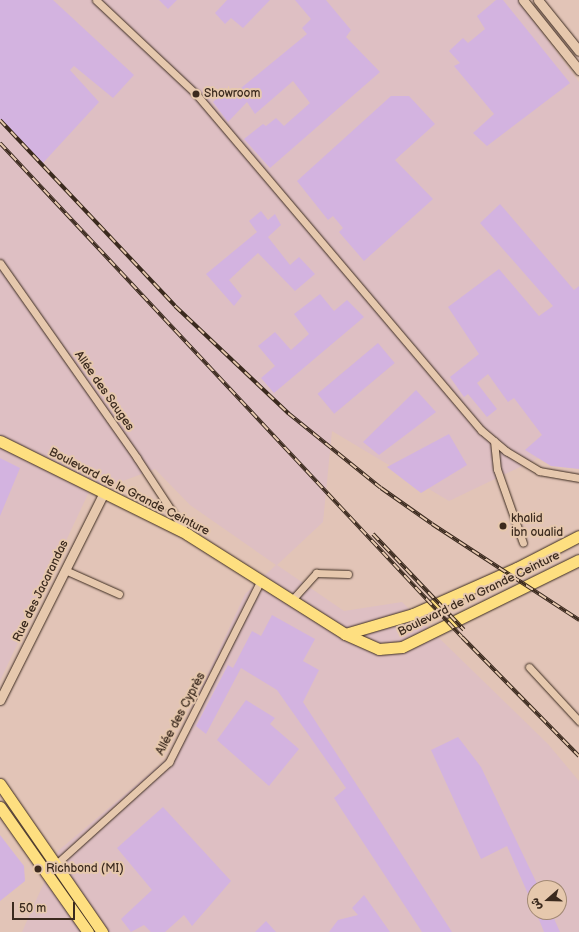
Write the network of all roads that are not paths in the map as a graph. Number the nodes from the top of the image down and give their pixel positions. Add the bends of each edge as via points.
1 (96, 0) edge
2 (524, 0) edge
3 (538, 0) edge
4 (579, 51) edge
5 (579, 70) edge
6 (0, 263) edge
7 (0, 441) edge
8 (494, 441) junction
9 (579, 478) edge
10 (104, 492) junction
11 (187, 534) junction
12 (579, 536) edge
13 (523, 543) dead end
14 (579, 560) edge
15 (65, 570) junction
16 (348, 574) dead end
17 (260, 582) junction
18 (119, 594) dead end
19 (291, 601) junction
20 (346, 634) junction
21 (529, 667) dead end
22 (0, 700) edge
23 (579, 721) edge
24 (0, 784) edge
25 (0, 807) edge
26 (55, 865) junction
27 (88, 932) edge
28 (102, 932) edge

1 - 8 street via 196,94
2 - 5 street
3 - 4 street
6 - 11 street, Allée des Sauges via 137,458
7 - 10 main road, Boulevard de la Grande Ceinture
8 - 9 street via 539,471
8 - 13 street via 497,469
10 - 11 main road, Boulevard de la Grande Ceinture
10 - 15 street, Rue des Jacarandas
11 - 17 main road, Boulevard de la Grande Ceinture
12 - 20 main road, Boulevard de la Grande Ceinture via 517,568 413,614
14 - 20 main road, Boulevard de la Grande Ceinture via 402,647 379,649
15 - 18 street
15 - 22 street, Rue des Jacarandas
16 - 19 street via 316,573
17 - 19 main road, Boulevard de la Grande Ceinture
17 - 26 street, Allée des Cyprès via 169,762
19 - 20 main road, Boulevard de la Grande Ceinture
21 - 23 street
24 - 26 main road
25 - 27 main road
26 - 28 main road

